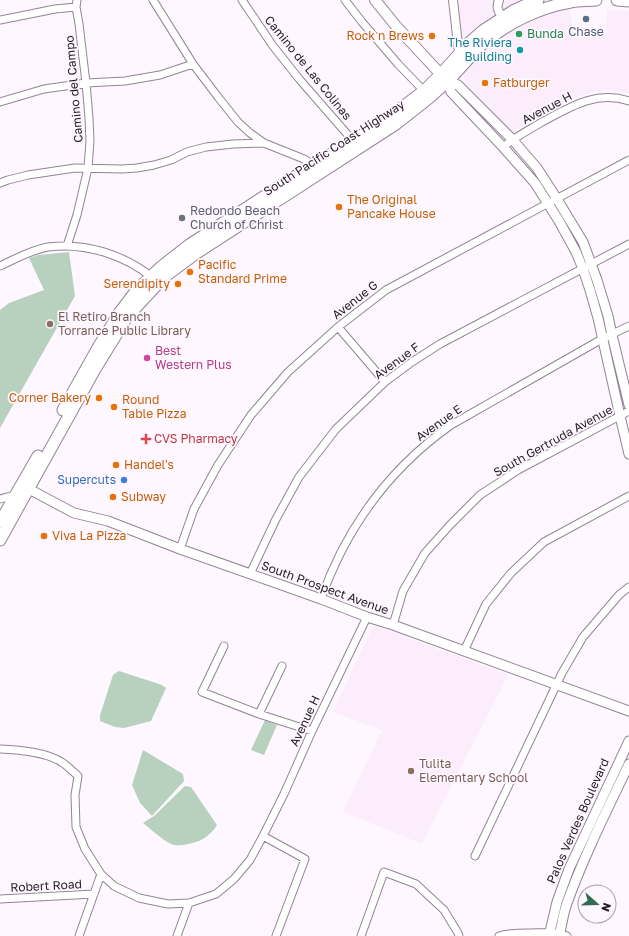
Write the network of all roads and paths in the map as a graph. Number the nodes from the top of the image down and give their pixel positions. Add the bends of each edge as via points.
1 (153, 0) edge
2 (242, 0) edge
3 (345, 0) edge
4 (375, 0) edge
5 (453, 0) edge
6 (499, 0) edge
7 (538, 0) edge
8 (596, 0) edge
9 (617, 0) edge
10 (629, 1) edge
11 (76, 4) edge
12 (502, 17) junction
13 (0, 20) edge
14 (488, 40) junction
15 (459, 54) junction
16 (193, 64) junction
17 (444, 78) junction
18 (86, 83) junction
19 (424, 91) junction
20 (629, 101) edge
21 (0, 102) edge
22 (512, 139) junction
23 (264, 143) junction
24 (356, 144) junction
25 (503, 146) junction
26 (629, 160) edge
27 (88, 168) junction
28 (316, 169) junction
29 (0, 183) edge
30 (558, 198) junction
31 (548, 203) junction
32 (629, 244) edge
33 (67, 246) junction
34 (592, 264) junction
35 (0, 266) edge
36 (583, 269) junction
37 (155, 280) junction
38 (629, 326) edge
39 (338, 327) junction
40 (612, 334) junction
41 (602, 340) junction
42 (99, 346) junction
43 (385, 382) junction
44 (79, 397) junction
45 (629, 405) edge
46 (629, 412) edge
47 (620, 416) junction
48 (629, 454) edge
49 (28, 490) junction
50 (15, 495) junction
51 (629, 496) edge
52 (0, 499) edge
53 (0, 522) edge
54 (0, 540) edge
55 (180, 549) junction
56 (250, 574) junction
57 (629, 587) edge
58 (321, 599) junction
59 (366, 617) junction
60 (393, 625) junction
61 (224, 646) dead end
62 (464, 651) junction
63 (282, 666) dead end
64 (557, 685) junction
65 (629, 711) edge
66 (259, 714) junction
67 (312, 731) junction
68 (629, 741) edge
69 (0, 749) edge
70 (629, 764) edge
71 (263, 836) junction
72 (475, 856) dead end
73 (101, 874) junction
74 (94, 894) junction
75 (0, 899) edge
76 (189, 903) junction
77 (557, 935) edge
78 (79, 936) edge
79 (177, 936) edge
80 (276, 936) edge
81 (361, 936) edge
82 (459, 936) edge
83 (499, 936) edge

1 - 16 street
2 - 24 street, Camino de Las Colinas via 273,46
3 - 19 street via 402,69
4 - 17 main road
5 - 15 street
6 - 12 street via 497,6
7 - 12 highway, South Pacific Coast Highway
8 - 14 highway, South Pacific Coast Highway via 548,8 518,20
9 - 10 highway
11 - 13 street
11 - 18 street, Camino del Campo
12 - 14 highway via 503,24 488,35
12 - 15 highway, South Pacific Coast Highway via 476,36
14 - 17 highway, South Pacific Coast Highway
15 - 17 highway, South Pacific Coast Highway
16 - 18 street via 160,75 125,81
16 - 23 street via 238,122
17 - 19 highway, South Pacific Coast Highway
17 - 22 main road via 458,85
17 - 24 highway, South Pacific Coast Highway via 429,98 396,124
17 - 25 main road via 451,92
18 - 21 street via 44,89
18 - 27 street, Camino del Campo via 90,141
19 - 24 highway, South Pacific Coast Highway
20 - 22 street, Avenue H via 614,97 594,98 571,106
22 - 25 street, Avenue H
22 - 30 main road
23 - 27 street via 206,147 186,152 171,160 138,168
23 - 28 street via 304,159
24 - 28 highway, South Pacific Coast Highway
25 - 31 main road via 535,183
26 - 30 street, Avenue G
27 - 29 street via 52,170
27 - 33 street, Camino del Campo
28 - 37 highway, South Pacific Coast Highway via 189,245 161,267
30 - 31 street, Avenue G
30 - 34 main road via 583,242
31 - 36 main road
31 - 39 street, Avenue G via 386,290
32 - 34 street, Avenue F
33 - 35 street via 48,247
33 - 37 street via 121,258 145,271
34 - 36 street, Avenue F
34 - 40 main road
36 - 41 main road
36 - 43 street, Avenue F via 440,344
37 - 42 highway, South Pacific Coast Highway via 136,291
37 - 44 highway, South Pacific Coast Highway
38 - 40 street, Avenue E
39 - 43 street
39 - 55 street, Avenue G via 288,372 251,415 218,465 194,509
40 - 41 street, Avenue E
40 - 45 main road
41 - 47 main road
41 - 58 street, Avenue E via 450,425 420,449 381,490 356,525
42 - 44 highway via 96,360 77,393
42 - 50 highway, South Pacific Coast Highway
43 - 56 street, Avenue F via 336,429 299,477
44 - 49 highway, South Pacific Coast Highway
46 - 47 street, South Gertruda Avenue
47 - 48 main road
47 - 60 street, South Gertruda Avenue via 518,470 480,495 425,553 403,591
49 - 50 main road
49 - 54 highway, South Pacific Coast Highway
49 - 55 main road, South Prospect Avenue via 74,513 108,520
50 - 52 street
50 - 53 highway, South Pacific Coast Highway
51 - 62 street via 544,542 511,573 486,604
55 - 56 main road, South Prospect Avenue
56 - 58 main road, South Prospect Avenue
57 - 64 street via 583,637
58 - 59 main road, South Prospect Avenue
59 - 60 main road, South Prospect Avenue
59 - 67 street, Avenue H
60 - 62 main road, South Prospect Avenue
61 - 66 street via 202,692
62 - 64 main road, South Prospect Avenue
63 - 66 street
64 - 65 main road, South Prospect Avenue
64 - 72 street
66 - 67 street
67 - 71 street, Avenue H
68 - 77 main road, Palos Verdes Boulevard via 556,902
69 - 73 street, Avenue H via 21,750 52,758 78,776 75,795 76,827 85,849
70 - 77 main road, Palos Verdes Boulevard via 575,881
71 - 76 street, Avenue H via 250,860 234,879 216,894
71 - 80 street via 305,859
73 - 74 street
73 - 76 street, Avenue H via 114,886 139,898 168,904
74 - 75 street, Robert Road
74 - 78 street
76 - 79 street
77 - 83 street
81 - 82 street via 384,872 416,884 444,910

